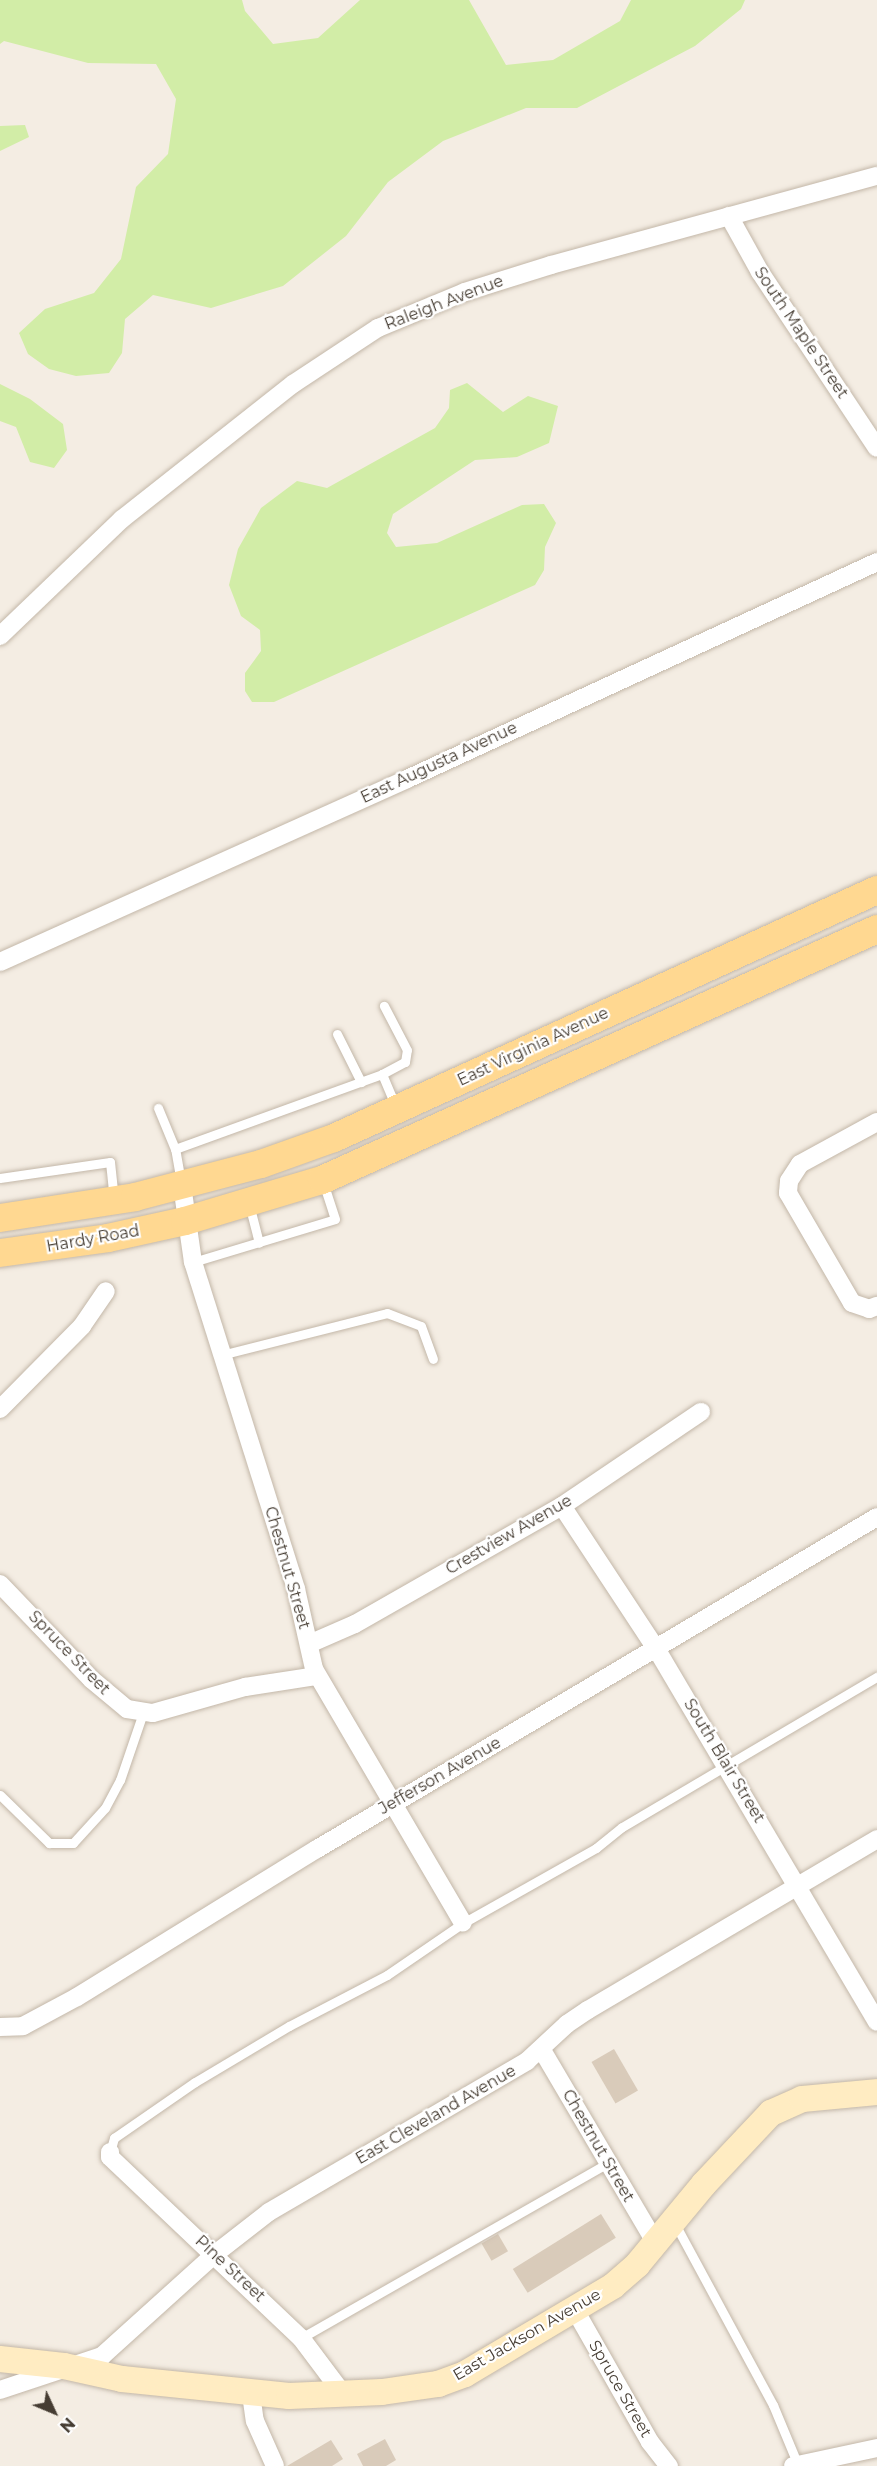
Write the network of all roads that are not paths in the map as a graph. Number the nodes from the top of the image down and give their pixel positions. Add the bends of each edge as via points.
1 (877, 176) edge
2 (729, 216) junction
3 (877, 447) edge
4 (877, 562) edge
5 (0, 636) edge
6 (877, 890) edge
7 (877, 929) edge
8 (0, 962) edge
9 (384, 1006) dead end
10 (337, 1034) dead end
11 (382, 1074) junction
12 (361, 1082) junction
13 (159, 1108) dead end
14 (397, 1110) junction
15 (877, 1122) edge
16 (175, 1149) junction
17 (0, 1179) edge
18 (322, 1180) junction
19 (182, 1185) junction
20 (115, 1201) junction
21 (249, 1203) junction
22 (0, 1211) edge
23 (0, 1218) edge
24 (185, 1221) junction
25 (259, 1242) junction
26 (0, 1253) edge
27 (193, 1262) junction
28 (106, 1291) dead end
29 (877, 1306) edge
30 (221, 1356) junction
31 (433, 1359) dead end
32 (0, 1409) edge
33 (701, 1413) dead end
34 (562, 1506) junction
35 (877, 1517) edge
36 (0, 1584) edge
37 (309, 1644) junction
38 (657, 1650) junction
39 (317, 1676) junction
40 (877, 1677) edge
41 (143, 1713) junction
42 (726, 1765) junction
43 (0, 1795) edge
44 (393, 1803) junction
45 (877, 1839) edge
46 (798, 1886) junction
47 (463, 1923) junction
48 (872, 2002) edge
49 (877, 2022) edge
50 (0, 2028) edge
51 (542, 2050) junction
52 (877, 2092) edge
53 (110, 2152) joint
54 (608, 2163) junction
55 (673, 2220) junction
56 (654, 2242) junction
57 (215, 2254) junction
58 (575, 2310) junction
59 (301, 2338) junction
60 (0, 2360) edge
61 (64, 2366) junction
62 (0, 2390) edge
63 (250, 2394) junction
64 (343, 2394) junction
65 (877, 2448) edge
66 (798, 2465) edge
67 (275, 2466) edge
68 (669, 2466) edge
69 (793, 2466) edge

1 - 2 street, Raleigh Avenue
2 - 3 street, South Maple Street via 760,272
2 - 5 street, Raleigh Avenue via 465,292 414,311 352,342 122,519
4 - 8 street, East Augusta Avenue
6 - 14 main road, East Virginia Avenue
7 - 18 main road
9 - 11 lane via 407,1050 405,1062
10 - 12 lane
11 - 12 lane
11 - 14 lane
12 - 16 lane
13 - 16 lane
14 - 19 main road, East Virginia Avenue via 261,1164
15 - 29 street via 800,1164 789,1181 788,1193 852,1303 869,1309
16 - 19 lane
17 - 20 lane via 110,1162
18 - 21 main road
18 - 25 lane via 335,1220
19 - 20 main road, Hardy Road
19 - 24 street, Chestnut Street
20 - 23 main road, Hardy Road
21 - 24 main road
21 - 25 lane
22 - 23 lane
24 - 26 main road, Hardy Road via 108,1238
24 - 27 street, Chestnut Street
25 - 27 lane
27 - 30 street, Chestnut Street
28 - 32 street via 82,1326
30 - 31 lane via 387,1313 421,1326
30 - 37 street, Chestnut Street via 296,1589
33 - 34 street, Crestview Avenue
34 - 37 street, Crestview Avenue via 355,1624
34 - 38 street, South Blair Street
35 - 38 street, Jefferson Avenue
36 - 41 street, Spruce Street via 100,1687 127,1709
37 - 39 street, Chestnut Street
38 - 42 street, South Blair Street
38 - 44 street, Jefferson Avenue
39 - 41 street via 245,1687
39 - 44 street, Chestnut Street
40 - 42 lane
41 - 43 lane via 120,1780 105,1808 74,1843 49,1843
42 - 46 street, South Blair Street
42 - 47 lane via 622,1827 596,1848
44 - 47 street, Chestnut Street
44 - 50 street, Jefferson Avenue via 77,1997 22,2026
45 - 46 street, East Cleveland Avenue
46 - 48 street, South Blair Street
46 - 51 street, East Cleveland Avenue via 588,2010 567,2024
47 - 53 lane via 387,1975 289,2026 139,2118 114,2138
48 - 49 street, South Blair Street
51 - 54 street, Chestnut Street
51 - 57 street, East Cleveland Avenue via 269,2212
52 - 55 street, East Jackson Avenue via 802,2099 771,2113
53 - 57 street, Pine Street via 110,2157
54 - 56 street, Chestnut Street
54 - 59 lane
55 - 56 street, East Jackson Avenue
55 - 66 lane via 773,2404
56 - 58 street, East Jackson Avenue via 613,2286
57 - 59 street, Pine Street
57 - 61 street, East Cleveland Avenue via 119,2344 102,2356
58 - 64 street, East Jackson Avenue via 465,2374 438,2384
58 - 68 street, Spruce Street via 650,2442
59 - 64 street, Pine Street
60 - 61 street, East Jackson Avenue
61 - 62 street, East Cleveland Avenue
61 - 63 street, East Jackson Avenue via 122,2379
63 - 64 street, East Jackson Avenue
63 - 67 street via 255,2421
65 - 66 street
66 - 69 street

